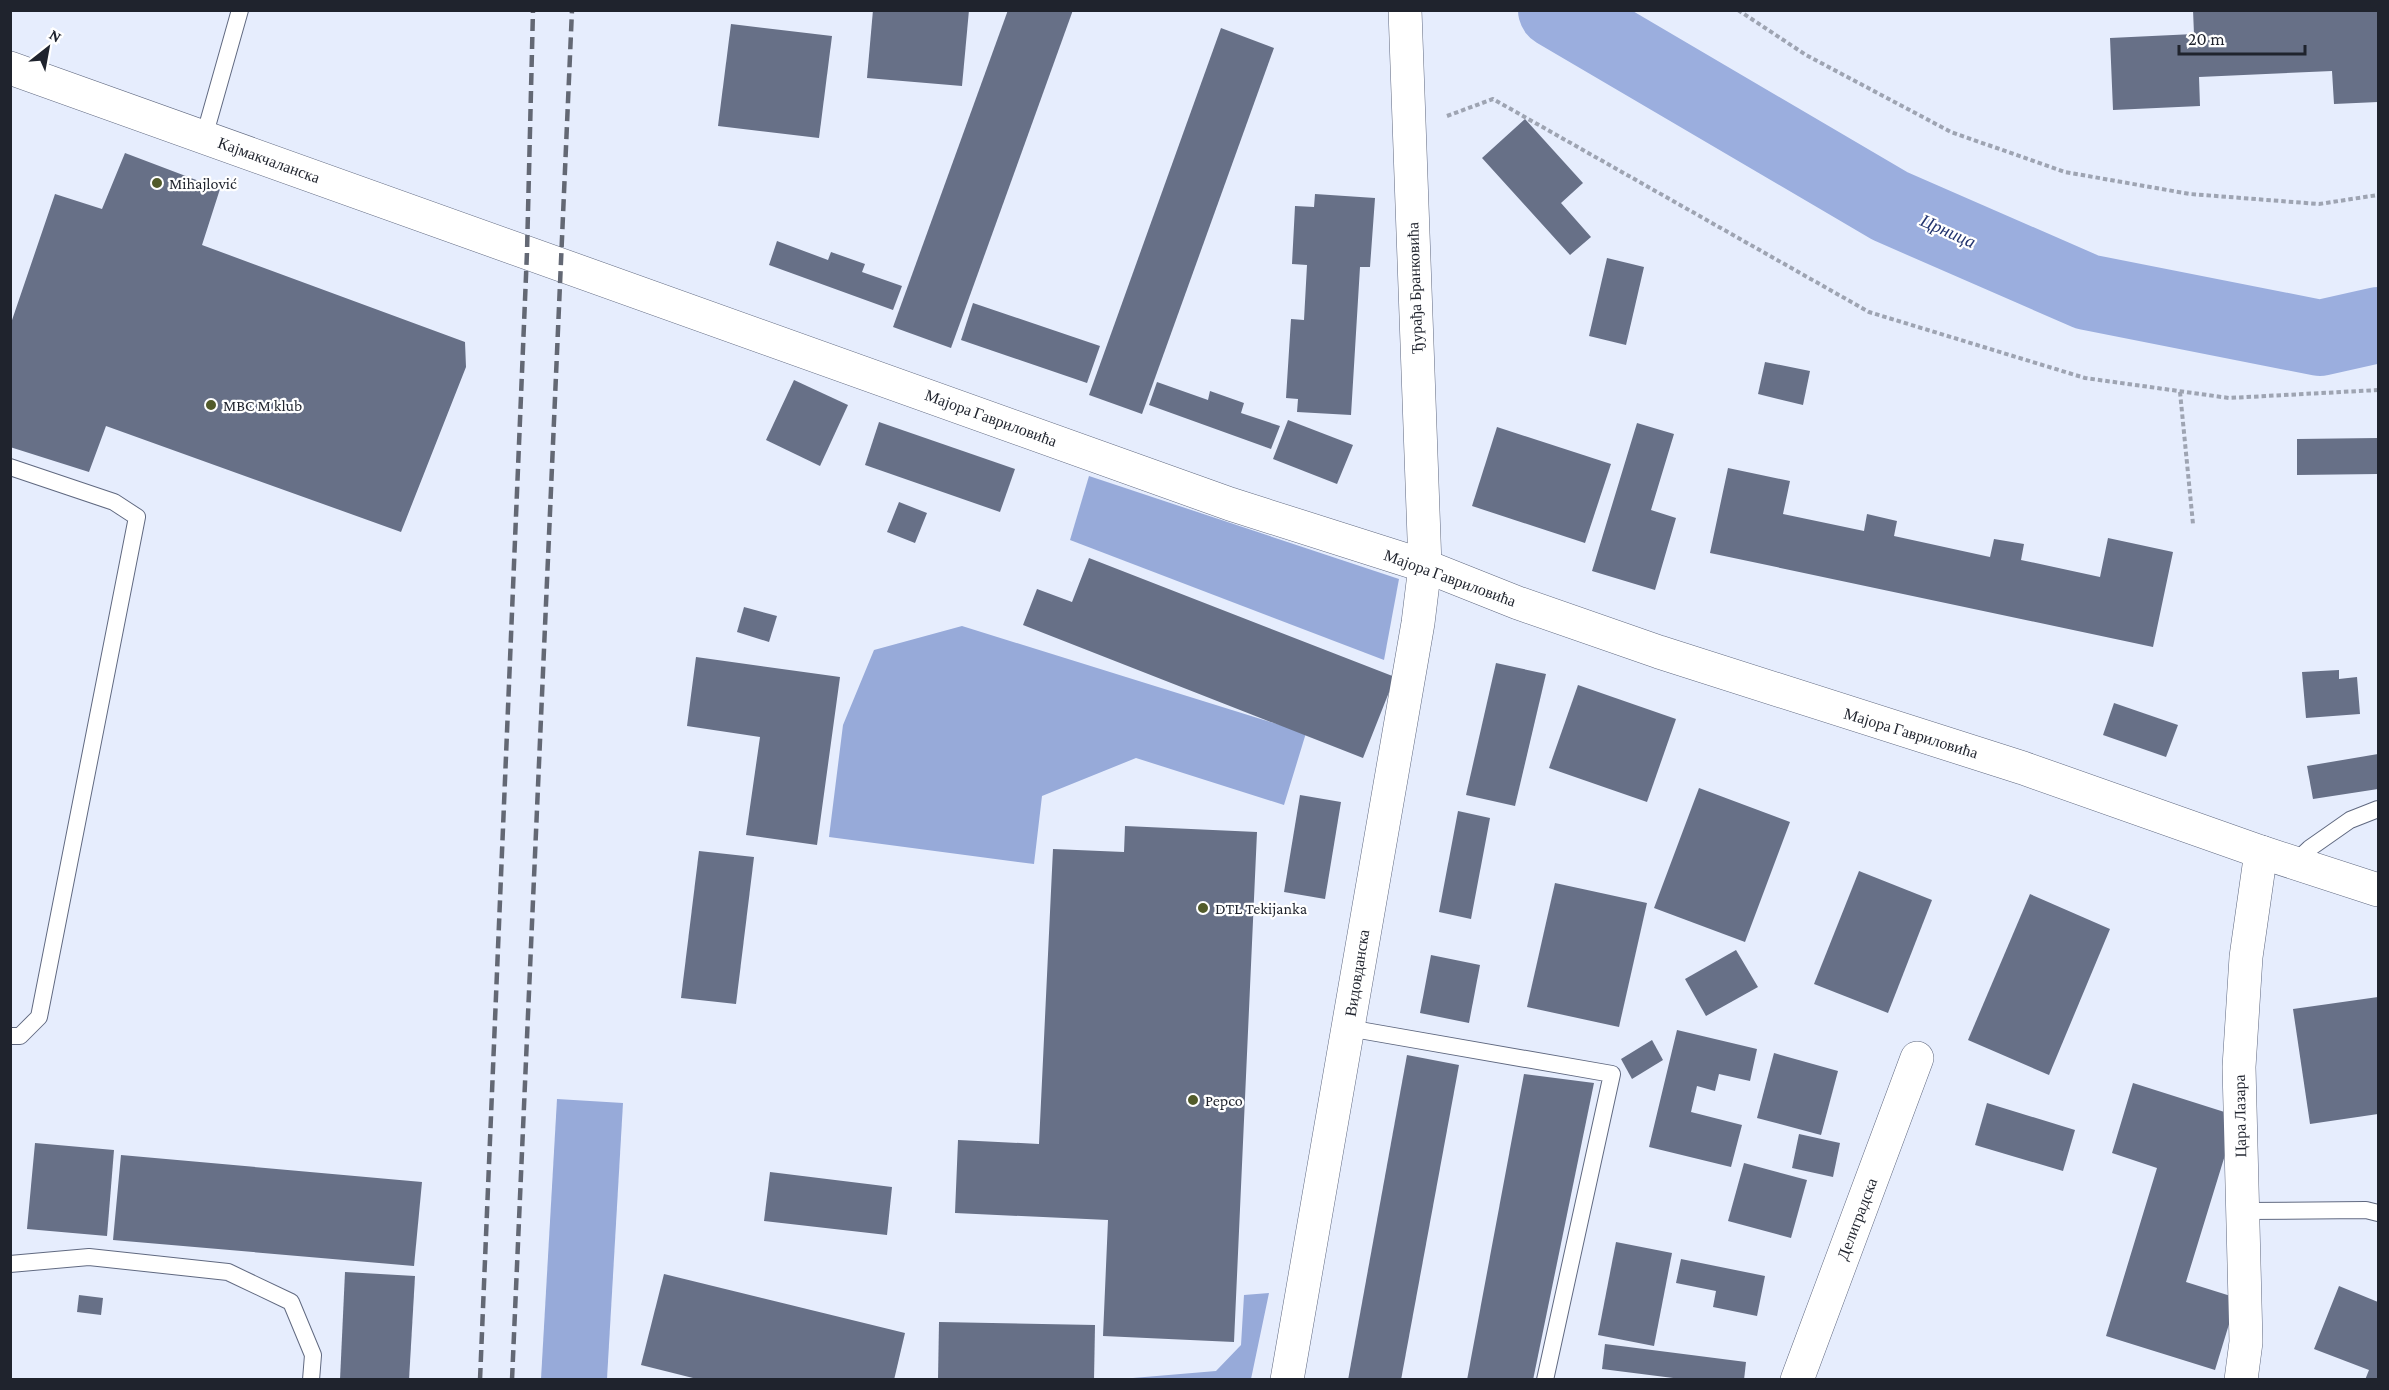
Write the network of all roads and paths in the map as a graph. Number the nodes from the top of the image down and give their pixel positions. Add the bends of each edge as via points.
1 (240, 10) edge
2 (1405, 10) edge
3 (1738, 10) edge
4 (10, 68) edge
5 (1410, 130) junction
6 (204, 137) junction
7 (2379, 195) edge
8 (527, 252) joint
9 (2379, 390) edge
10 (2180, 392) junction
11 (10, 467) edge
12 (2193, 524) dead end
13 (1425, 566) junction
14 (2379, 809) edge
15 (2260, 852) junction
16 (2294, 863) junction
17 (2379, 890) edge
18 (1347, 1028) junction
19 (10, 1036) edge
20 (1917, 1058) dead end
21 (2243, 1211) junction
22 (2379, 1213) edge
23 (10, 1263) edge
24 (311, 1380) edge
25 (1287, 1380) edge
26 (1545, 1380) edge
27 (1797, 1380) edge
28 (2241, 1380) edge

1 - 6 lane
2 - 5 street, Ђурађа Бранковића
3 - 7 path via 1806,55 1951,132 2065,172 2190,194 2319,204
4 - 6 street, Кајмакчаланска
5 - 10 path via 1493,99 1869,312 2085,378
5 - 13 street, Ђурађа Бранковића
6 - 8 street, Кајмакчаланска
8 - 13 street, Мајора Гавриловића via 1230,504
9 - 10 path via 2229,398
10 - 12 path
11 - 19 lane via 114,502 137,517 39,1017 20,1035
13 - 15 street, Мајора Гавриловића via 1659,652 2023,768
13 - 18 street, Видовданска
14 - 16 lane via 2350,820
15 - 16 street, Мајора Гавриловића
15 - 21 street, Цара Лазара via 2246,957 2239,1067
16 - 17 street, Мајора Гавриловића
18 - 25 street, Видовданска
18 - 26 lane via 1612,1074
20 - 27 street, Делиградска
21 - 22 lane
21 - 28 street, Цара Лазара via 2246,1341
23 - 24 lane via 89,1257 228,1272 291,1302 313,1355

